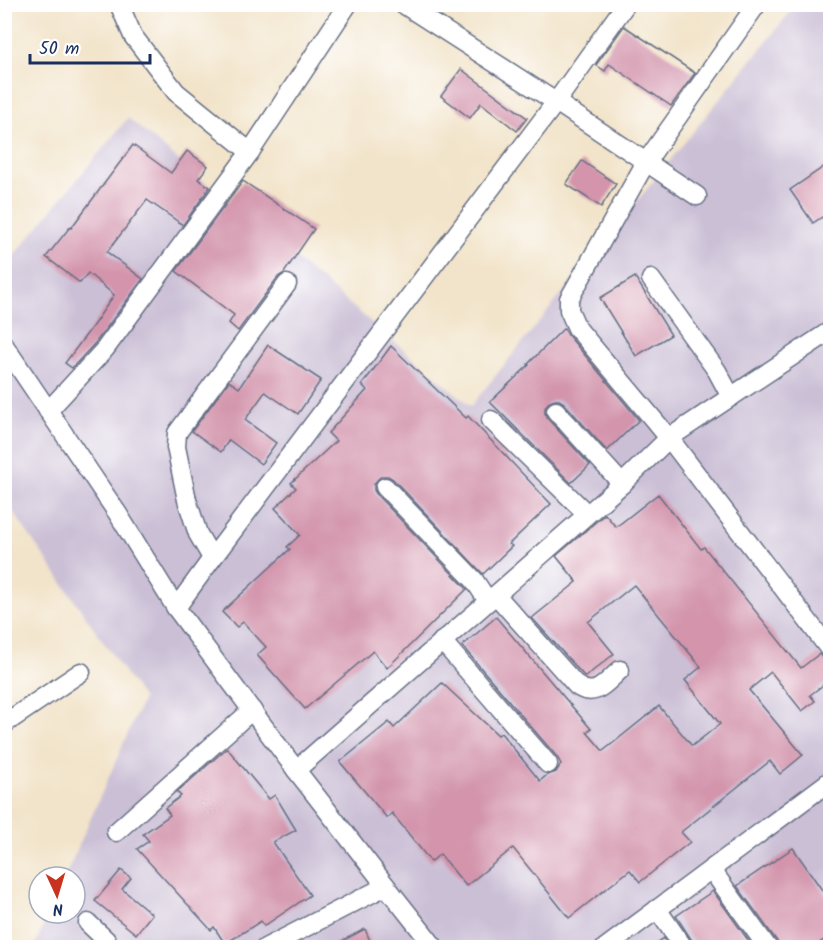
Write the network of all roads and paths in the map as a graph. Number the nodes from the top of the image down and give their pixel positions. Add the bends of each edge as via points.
1 (119, 4) edge
2 (348, 4) edge
3 (403, 4) edge
4 (626, 4) edge
5 (757, 4) edge
6 (556, 102) junction
7 (250, 152) junction
8 (646, 162) junction
9 (697, 196) dead end
10 (651, 279) dead end
11 (287, 284) dead end
12 (828, 336) edge
13 (4, 345) edge
14 (731, 397) junction
15 (48, 411) junction
16 (556, 411) dead end
17 (491, 420) dead end
18 (669, 438) junction
19 (622, 484) junction
20 (385, 487) dead end
21 (587, 514) junction
22 (212, 558) junction
23 (492, 598) junction
24 (176, 608) junction
25 (442, 641) junction
26 (831, 650) edge
27 (620, 670) dead end
28 (81, 672) dead end
29 (252, 710) junction
30 (4, 724) edge
31 (548, 764) dead end
32 (297, 770) junction
33 (831, 781) edge
34 (116, 832) dead end
35 (711, 869) junction
36 (386, 886) junction
37 (657, 909) junction
38 (88, 923) dead end
39 (110, 948) edge
40 (265, 948) edge
41 (435, 948) edge
42 (605, 948) edge
43 (684, 948) edge
44 (768, 948) edge

1 - 7 street via 132,36 176,92
2 - 7 street
3 - 6 street
4 - 6 street
5 - 8 street
6 - 8 street
6 - 22 street
7 - 15 street via 105,350
8 - 9 street
8 - 18 street via 569,298 569,310 577,328
10 - 14 street via 717,371
11 - 22 street via 177,434 187,500 198,534
12 - 14 street
13 - 15 street
14 - 18 street
15 - 24 street
16 - 19 street
17 - 21 street
18 - 19 street
18 - 26 street
19 - 21 street
20 - 23 street
21 - 23 street
22 - 24 street
23 - 25 street
23 - 27 street via 584,690 597,689
24 - 29 street
25 - 31 street
25 - 32 street
28 - 30 street
29 - 32 street
29 - 34 street
32 - 36 street
33 - 35 street
35 - 37 street
35 - 44 street
36 - 40 street
36 - 41 street
37 - 42 street
37 - 43 street
38 - 39 street

